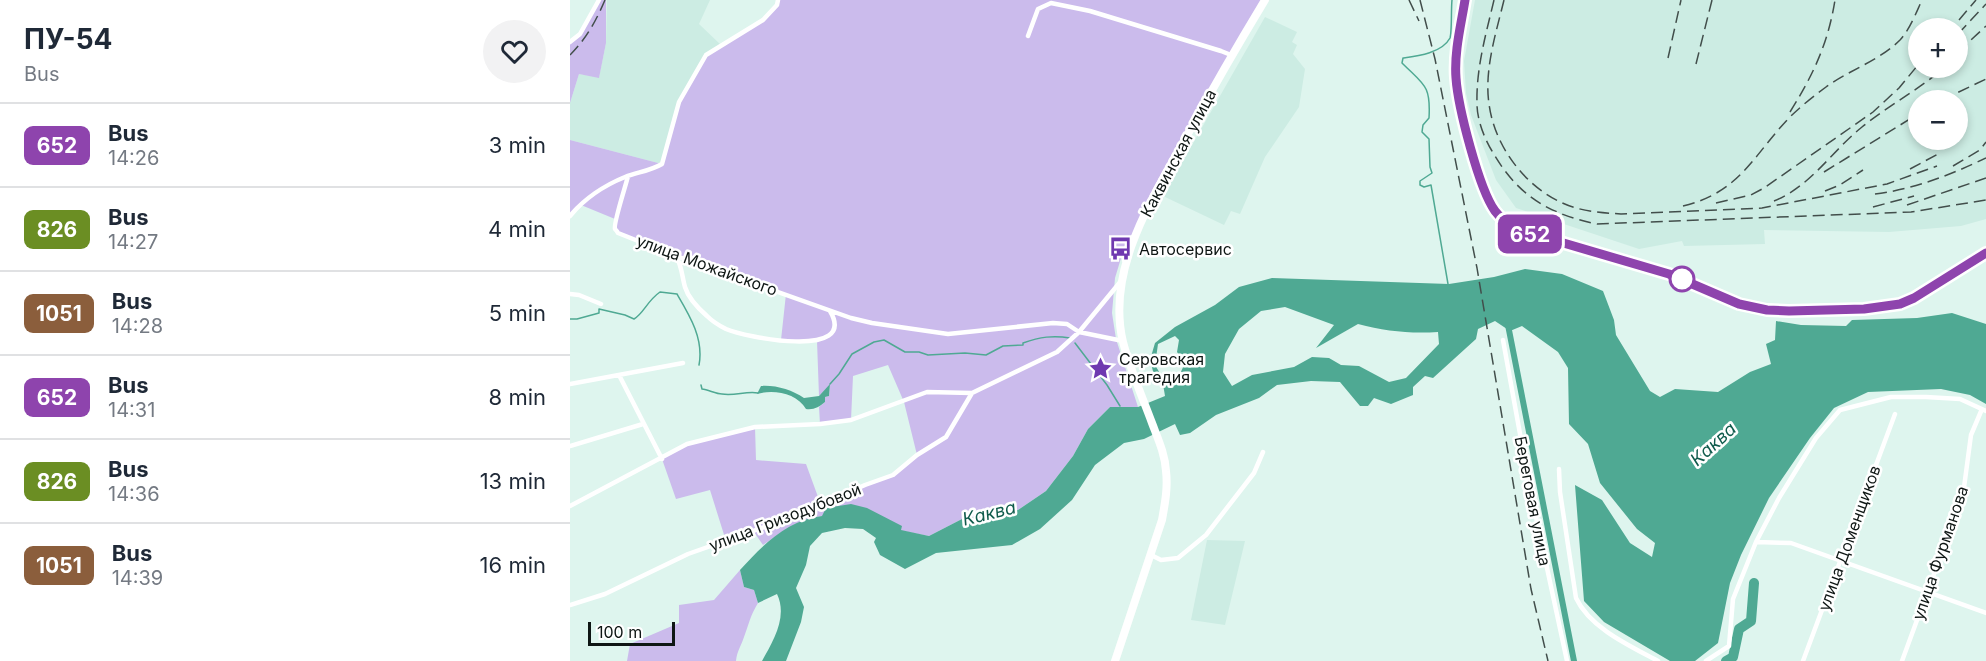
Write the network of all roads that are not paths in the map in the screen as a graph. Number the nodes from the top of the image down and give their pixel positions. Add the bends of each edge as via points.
1 (598, 0) edge
2 (778, 0) edge
3 (1264, 0) edge
4 (1465, 0) edge
5 (1028, 36) dead end
6 (570, 42) edge
7 (1231, 56) junction
8 (628, 176) junction
9 (570, 216) edge
10 (1986, 253) edge
11 (676, 256) junction
12 (1121, 281) junction
13 (570, 294) edge
14 (601, 304) dead end
15 (829, 310) junction
16 (1079, 332) junction
17 (1503, 340) dead end
18 (1123, 341) junction
19 (683, 363) dead end
20 (619, 375) junction
21 (570, 384) edge
22 (972, 393) junction
23 (1984, 410) edge
24 (1895, 414) dead end
25 (642, 424) junction
26 (570, 446) edge
27 (1263, 452) dead end
28 (662, 459) junction
29 (1559, 469) dead end
30 (570, 507) edge
31 (1756, 542) junction
32 (1151, 555) junction
33 (1840, 562) junction
34 (1926, 592) junction
35 (570, 605) edge
36 (1986, 613) edge
37 (1115, 661) edge
38 (1567, 661) edge
39 (1658, 661) edge
40 (1706, 661) edge
41 (1803, 661) edge
42 (1902, 661) edge

1 - 6 street via 580,34
2 - 8 street via 763,20 706,55 680,102 662,164
3 - 7 main road, Каквинская улица
4 - 10 main road via 1456,68 1461,109 1490,202 1500,217 1516,229 1682,279 1739,304 1767,310 1864,309 1900,304
5 - 7 street via 1038,9 1051,3
7 - 12 main road, Каквинская улица via 1153,197
8 - 9 street via 596,192
8 - 11 street, улица Можайского via 615,230
11 - 15 street, улица Можайского
11 - 15 street via 689,295 708,318 726,329 749,336 817,341 828,337 834,328
12 - 16 street
12 - 18 main road, Каквинская улица via 1119,315
13 - 14 street
15 - 16 street, улица Можайского via 894,327 948,334 1053,323 1067,324
16 - 18 street, улица Можайского
16 - 22 street via 1057,352
17 - 38 street, Береговая улица
18 - 32 main road, Каквинская улица via 1167,471 1167,499
19 - 20 street
20 - 21 street
20 - 25 street
22 - 28 street via 927,393 851,420 755,427 687,444
22 - 35 street, улица Гризодубовой via 946,437 893,475 793,517 688,554 605,594
23 - 31 street via 1960,399 1891,397 1840,410 1816,438
23 - 34 street, улица Фурманова via 1971,435 1963,495
24 - 33 street, улица Доменщиков
25 - 26 street
25 - 28 street
27 - 32 street via 1254,473 1206,535 1178,558 1161,560
28 - 30 street
29 - 39 street via 1576,598 1582,611 1618,639
31 - 33 street via 1791,543
31 - 40 street via 1733,599 1729,646
32 - 37 main road, Каквинская улица
33 - 34 street
33 - 41 street, улица Доменщиков
34 - 36 street
34 - 42 street, улица Фурманова

